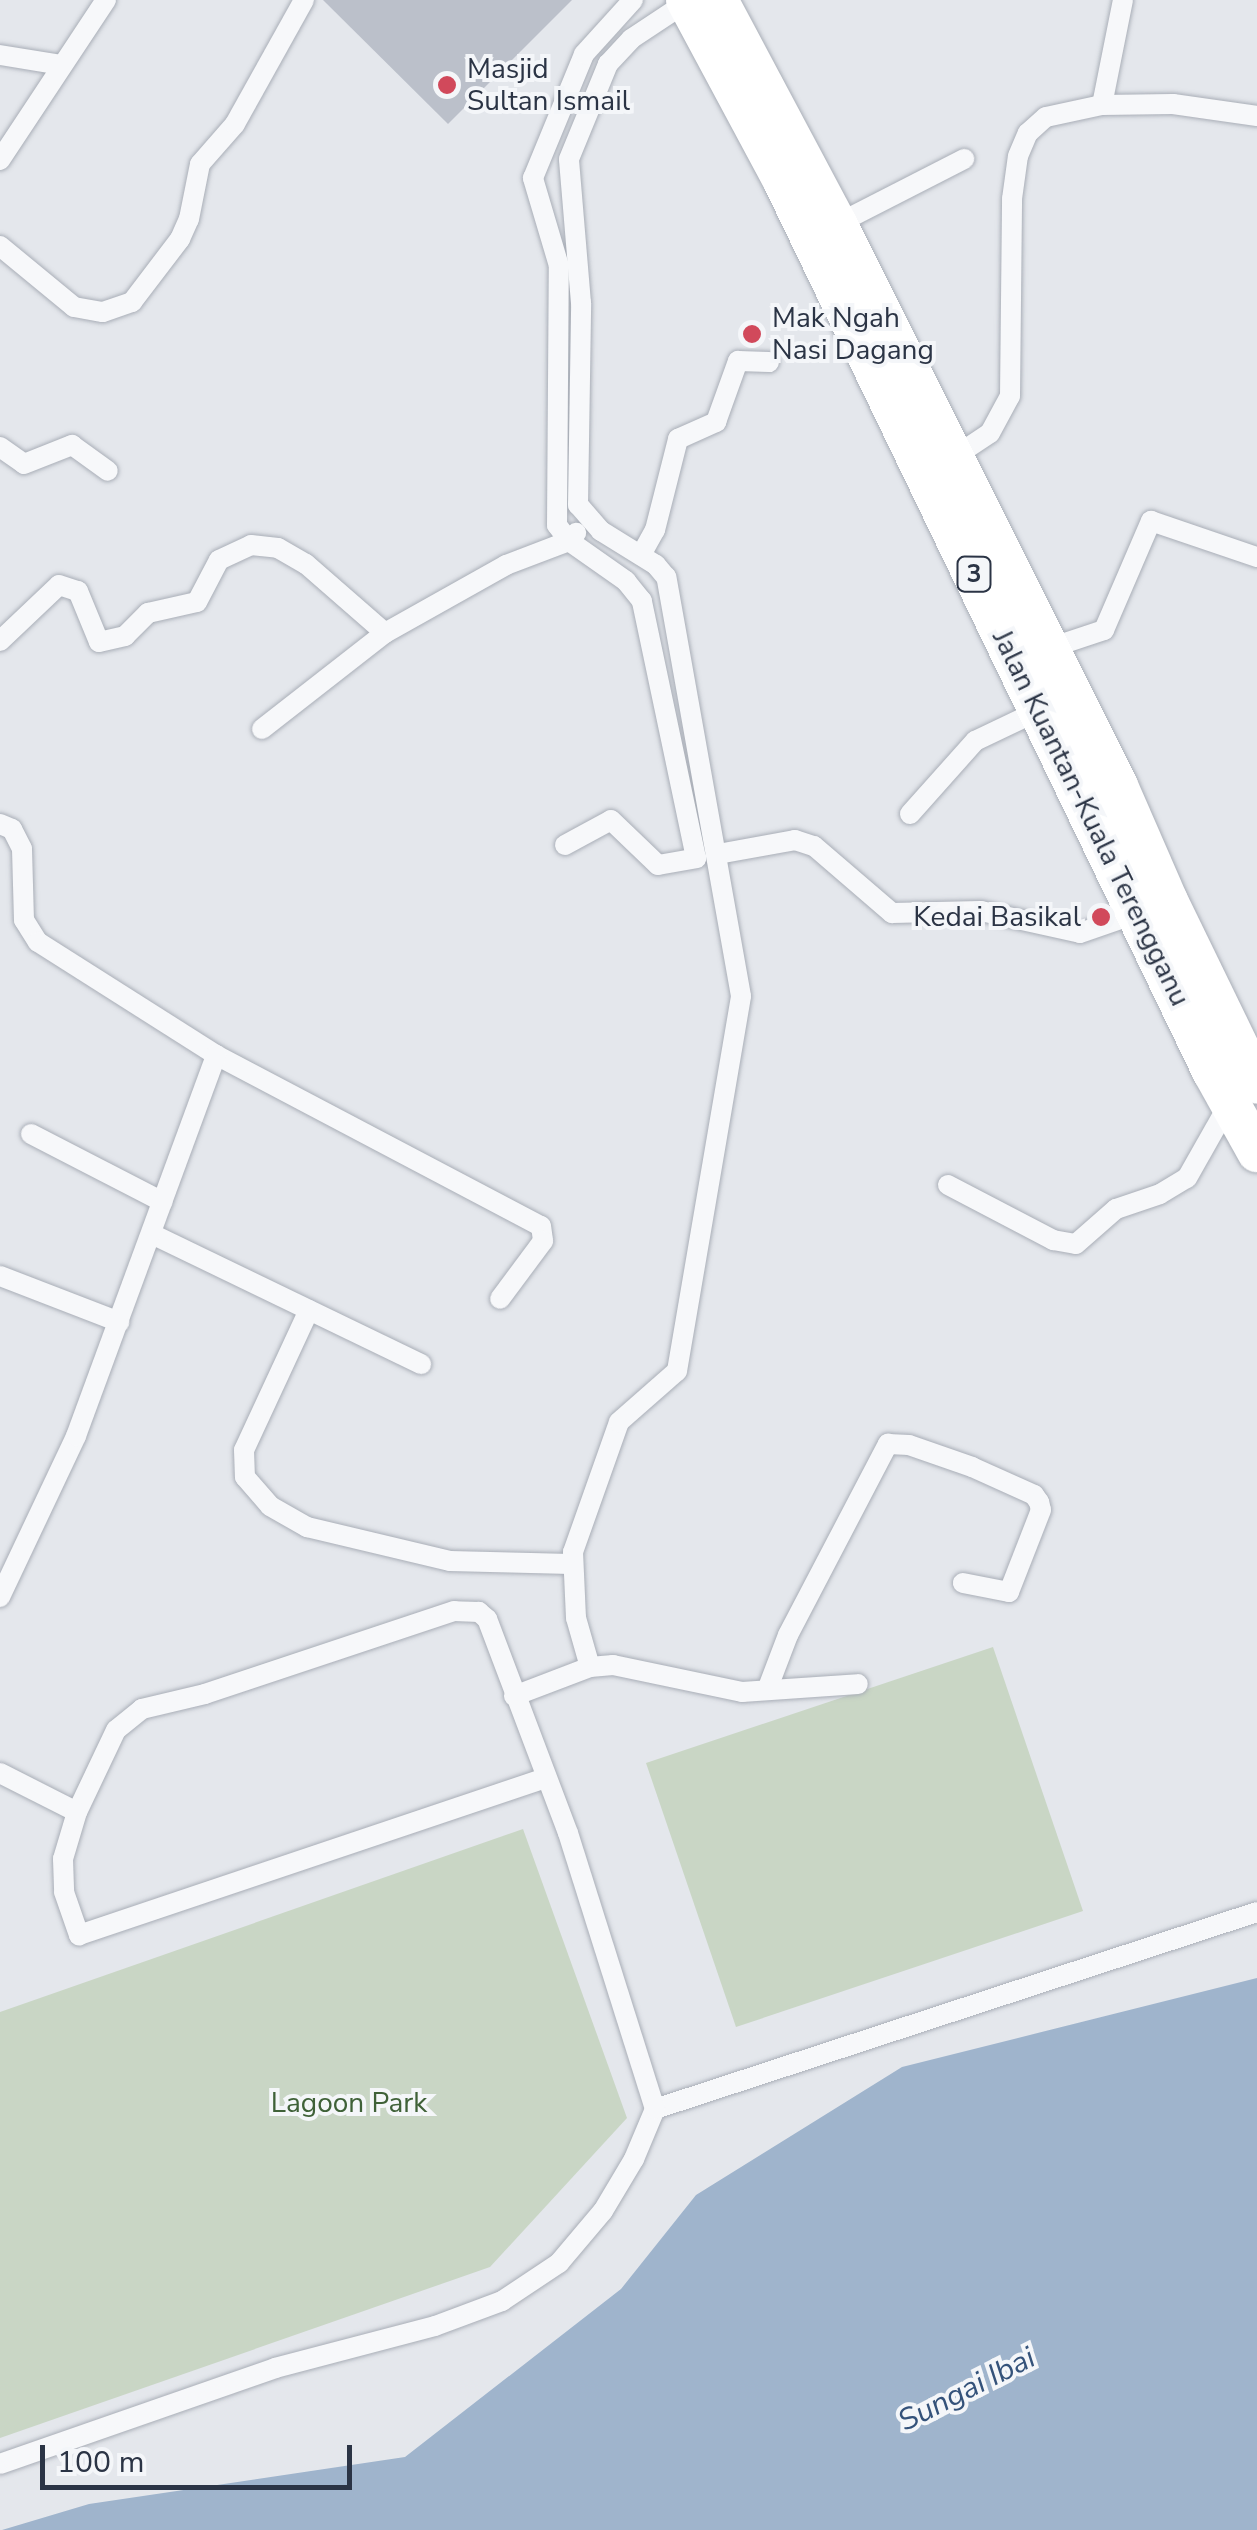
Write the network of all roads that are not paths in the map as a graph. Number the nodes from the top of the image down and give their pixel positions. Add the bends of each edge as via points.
1 (106, 0) edge
2 (304, 0) edge
3 (633, 0) edge
4 (1123, 0) edge
5 (697, 1) edge
6 (0, 55) edge
7 (62, 66) junction
8 (1102, 104) junction
9 (1257, 116) edge
10 (964, 159) dead end
11 (0, 160) edge
12 (837, 224) junction
13 (0, 246) edge
14 (769, 362) dead end
15 (0, 447) edge
16 (954, 457) junction
17 (108, 471) dead end
18 (590, 520) junction
19 (569, 541) junction
20 (641, 555) junction
21 (1257, 558) edge
22 (384, 634) junction
23 (1030, 636) junction
24 (0, 641) edge
25 (1040, 710) junction
26 (262, 729) dead end
27 (910, 814) dead end
28 (0, 824) edge
29 (566, 844) dead end
30 (718, 854) junction
31 (1138, 913) junction
32 (216, 1055) junction
33 (1243, 1093) edge
34 (31, 1134) dead end
35 (1257, 1152) edge
36 (948, 1185) dead end
37 (164, 1202) junction
38 (152, 1234) junction
39 (0, 1276) edge
40 (500, 1298) dead end
41 (309, 1310) junction
42 (119, 1322) junction
43 (421, 1364) dead end
44 (571, 1564) junction
45 (5, 1574) edge
46 (963, 1584) dead end
47 (0, 1597) edge
48 (590, 1667) junction
49 (858, 1684) dead end
50 (767, 1690) junction
51 (522, 1693) junction
52 (0, 1773) edge
53 (546, 1778) junction
54 (77, 1812) junction
55 (1257, 1912) edge
56 (664, 2106) junction
57 (0, 2464) edge

1 - 7 street
2 - 13 street via 235,124 200,164 180,239 132,302 103,312 74,307
3 - 19 street via 584,54 533,178 560,266 557,524
4 - 8 street
5 - 12 highway, Jalan Kuantan-Kuala Terengganu / 3
5 - 18 street via 632,39 608,64 569,159 581,302 578,505
5 - 23 highway, Jalan Kuantan-Kuala Terengganu / 3 via 784,183
6 - 7 street
7 - 11 street
8 - 9 street via 1173,104
8 - 16 street via 1046,117 1028,132 1012,198 1010,396 990,433
10 - 12 street
12 - 16 highway, Jalan Kuantan-Kuala Terengganu / 3
14 - 20 street via 738,362 716,422 678,439 655,530
15 - 17 street via 24,464 72,445
16 - 23 highway, Jalan Kuantan-Kuala Terengganu / 3
18 - 19 street
18 - 20 street
19 - 22 street via 506,565
19 - 29 street via 626,581 642,601 696,858 658,865 611,820
20 - 30 street via 666,577
21 - 23 street via 1151,521 1104,630
22 - 24 street via 306,564 278,548 251,545 219,560 197,602 148,613 129,634 108,641 78,591 59,585
22 - 26 street
23 - 25 highway, Jalan Kuantan-Kuala Terengganu / 3
23 - 33 highway, Jalan Kuantan-Kuala Terengganu / 3
25 - 27 street via 975,741
25 - 31 highway, Jalan Kuantan-Kuala Terengganu / 3
28 - 32 street via 12,828 22,849 24,920 38,942
30 - 31 street via 794,840 814,846 892,913 980,911 1080,933
30 - 44 street via 741,996 677,1371 618,1422
31 - 33 highway, Jalan Kuantan-Kuala Terengganu / 3
32 - 37 street
32 - 40 street via 541,1226 543,1241
33 - 35 highway, Jalan Kuantan-Kuala Terengganu / 3
33 - 36 street via 1186,1178 1116,1209 1076,1244 1053,1240
34 - 37 street
37 - 38 street
38 - 41 street
38 - 42 street
39 - 42 street
41 - 43 street
41 - 44 street via 244,1450 245,1477 270,1506 307,1526 450,1560
42 - 45 street via 76,1436
44 - 48 street
45 - 47 street
46 - 50 street via 1009,1592 1039,1502 972,1467 888,1444 788,1635
48 - 50 street via 636,1668 742,1692
48 - 51 street
49 - 50 street
51 - 53 street
51 - 54 street via 486,1619 454,1611 142,1709 116,1730
52 - 54 street
53 - 54 street via 78,1935 64,1892 64,1859
53 - 56 street
55 - 56 street
56 - 57 street via 602,2211 559,2263 502,2301 436,2326 275,2368

